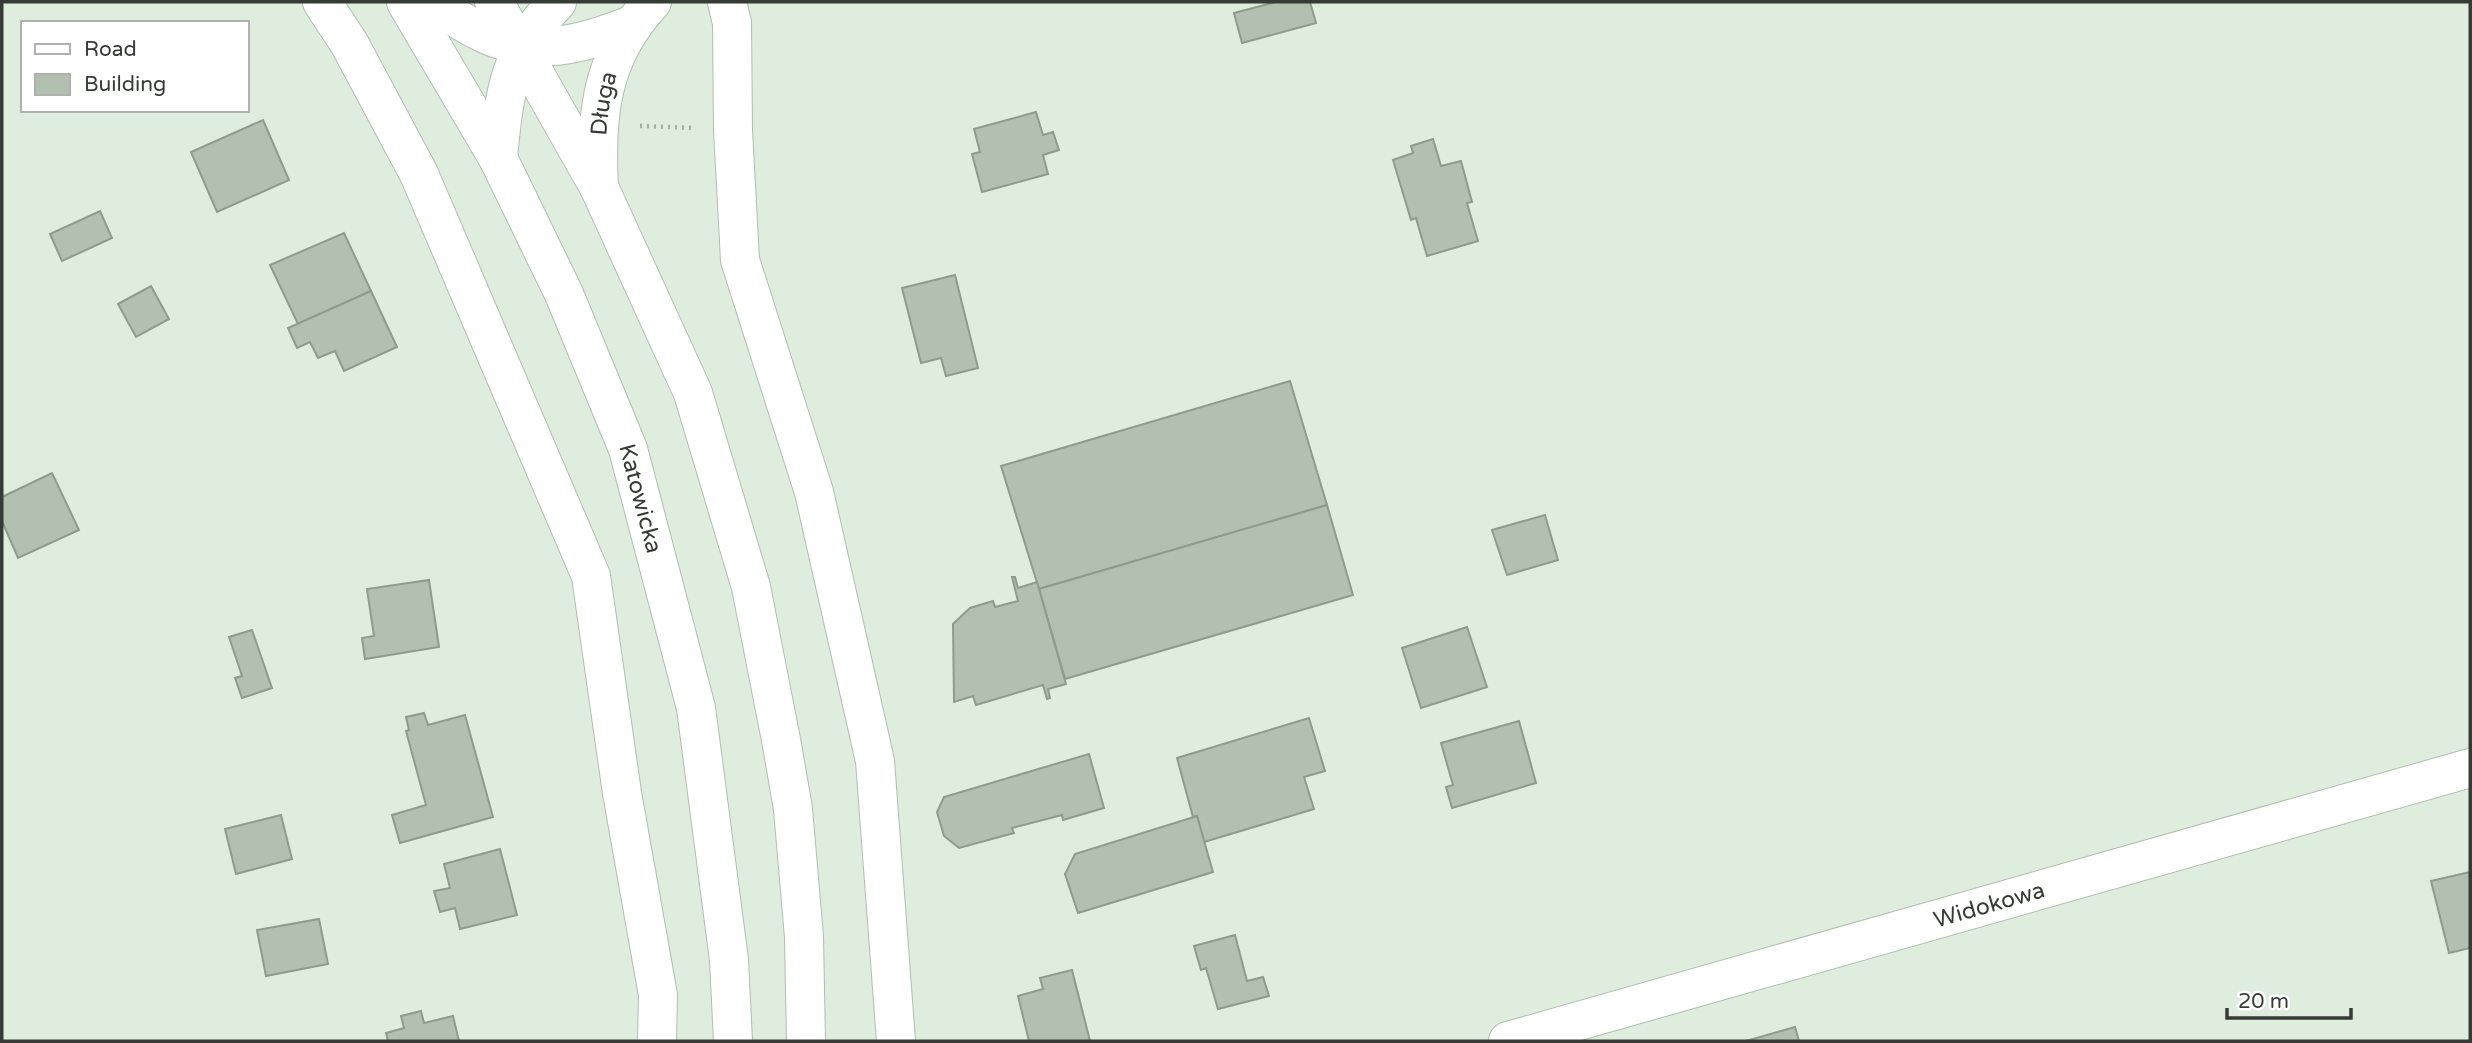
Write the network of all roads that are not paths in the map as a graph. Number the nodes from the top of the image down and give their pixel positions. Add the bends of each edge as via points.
1 (321, 2) edge
2 (406, 2) edge
3 (433, 2) edge
4 (494, 2) edge
5 (556, 2) edge
6 (727, 2) edge
7 (640, 14) edge
8 (522, 46) junction
9 (498, 158) junction
10 (599, 187) junction
11 (2470, 768) edge
12 (657, 1041) edge
13 (733, 1041) edge
14 (806, 1041) edge
15 (896, 1041) edge
16 (1508, 1041) edge

1 - 12 street via 349,43 419,174 592,576 622,793 658,995
2 - 9 street, Katowicka
3 - 8 street, Długa via 476,31
4 - 8 street
5 - 8 street
6 - 15 street via 732,23 740,260 814,492 875,761
7 - 8 street, Długa via 571,46
7 - 10 street, Długa via 604,86 596,141
8 - 9 street via 508,78
8 - 10 street
9 - 13 street, Katowicka via 564,294 628,449 678,634 706,775 729,960
10 - 14 street via 693,393 751,587 793,809 804,937
11 - 16 street, Widokowa

